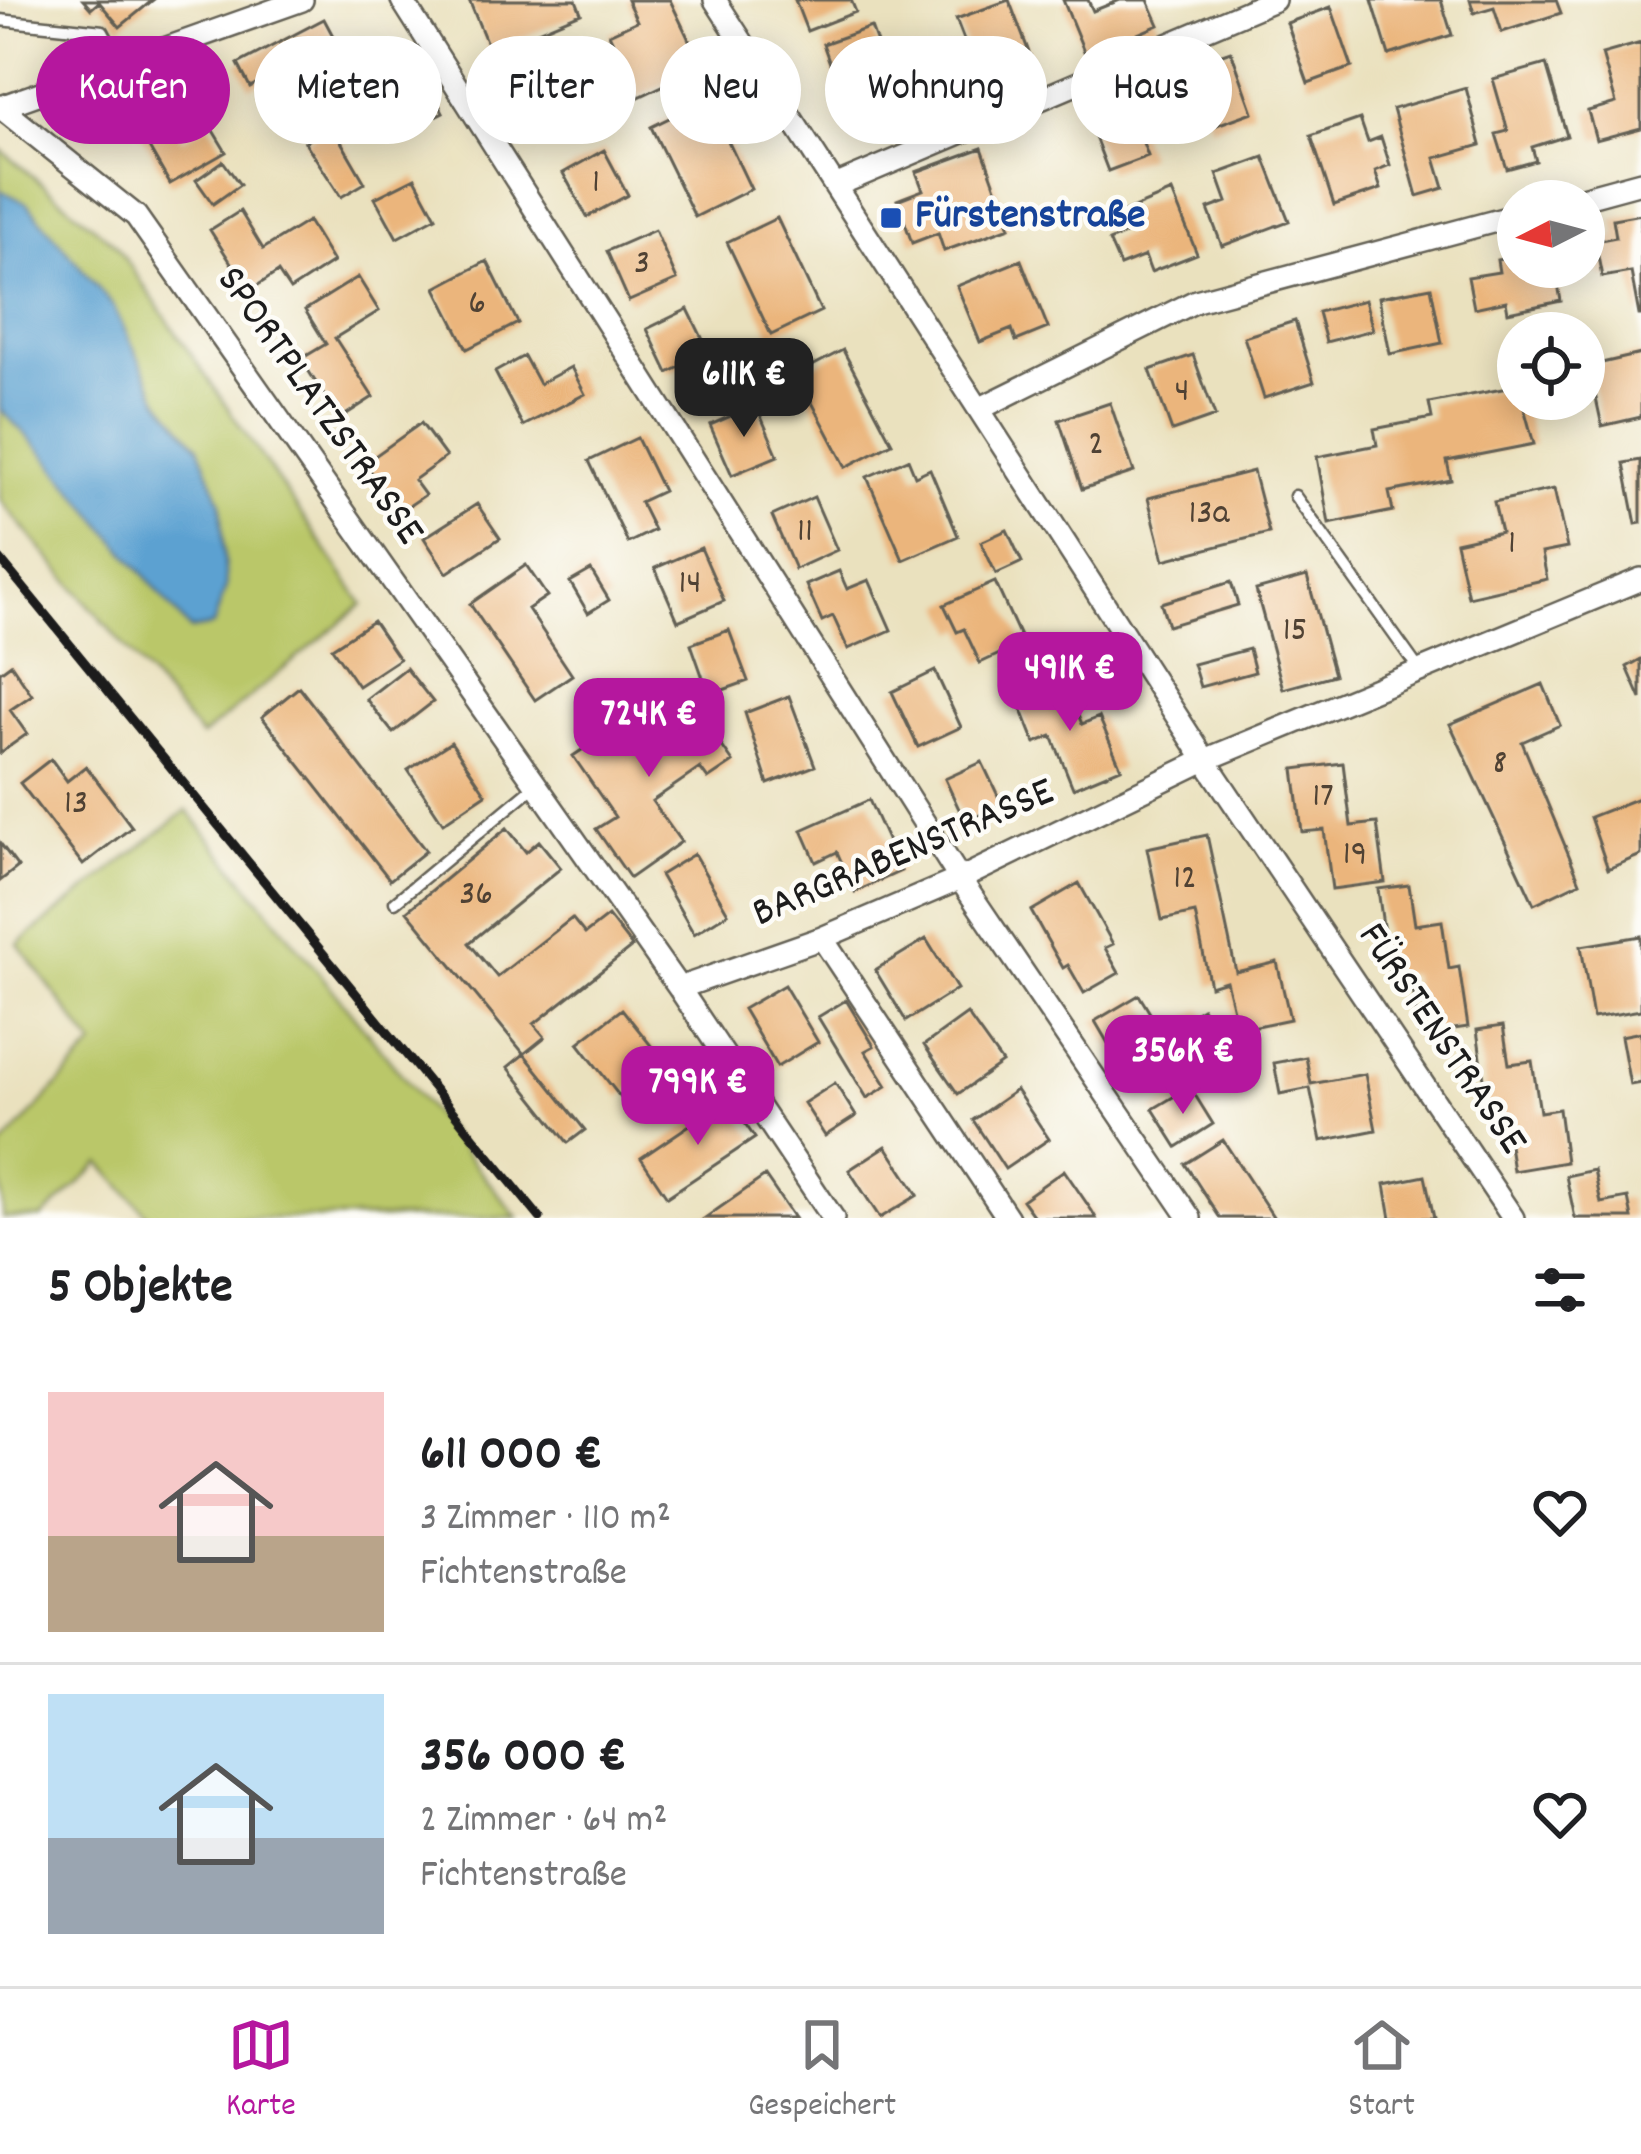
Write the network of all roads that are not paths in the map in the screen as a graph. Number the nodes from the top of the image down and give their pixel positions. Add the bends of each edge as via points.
1 (302, 0) edge
2 (402, 0) edge
3 (715, 0) edge
4 (1274, 0) edge
5 (0, 20) edge
6 (105, 36) edge
7 (204, 36) edge
8 (36, 95) edge
9 (0, 107) edge
10 (1641, 182) edge
11 (835, 186) junction
12 (1605, 192) edge
13 (1497, 221) edge
14 (979, 409) junction
15 (1295, 496) dead end
16 (1641, 579) edge
17 (1420, 671) junction
18 (1205, 760) junction
19 (536, 785) junction
20 (960, 879) junction
21 (395, 902) dead end
22 (822, 938) junction
23 (679, 988) junction
24 (833, 1218) edge
25 (1008, 1218) edge
26 (1190, 1218) edge
27 (1513, 1218) edge

1 - 7 street
2 - 20 street
3 - 11 street, FÜRSTENSTRASSE
4 - 11 street
5 - 6 lane
8 - 9 street
9 - 19 street, SPORTPLATZSTRASSE via 136,216
10 - 12 street
11 - 14 street, FÜRSTENSTRASSE
13 - 14 street via 1196,301
14 - 18 street, FÜRSTENSTRASSE
15 - 17 lane
16 - 17 street, BARGRABENSTRASSE
17 - 18 street, BARGRABENSTRASSE
18 - 20 street, BARGRABENSTRASSE
18 - 27 street, FÜRSTENSTRASSE
19 - 21 lane
19 - 23 street, SPORTPLATZSTRASSE
20 - 22 street, BARGRABENSTRASSE
20 - 26 street
22 - 23 street, BARGRABENSTRASSE
22 - 25 street
23 - 24 street, SPORTPLATZSTRASSE

